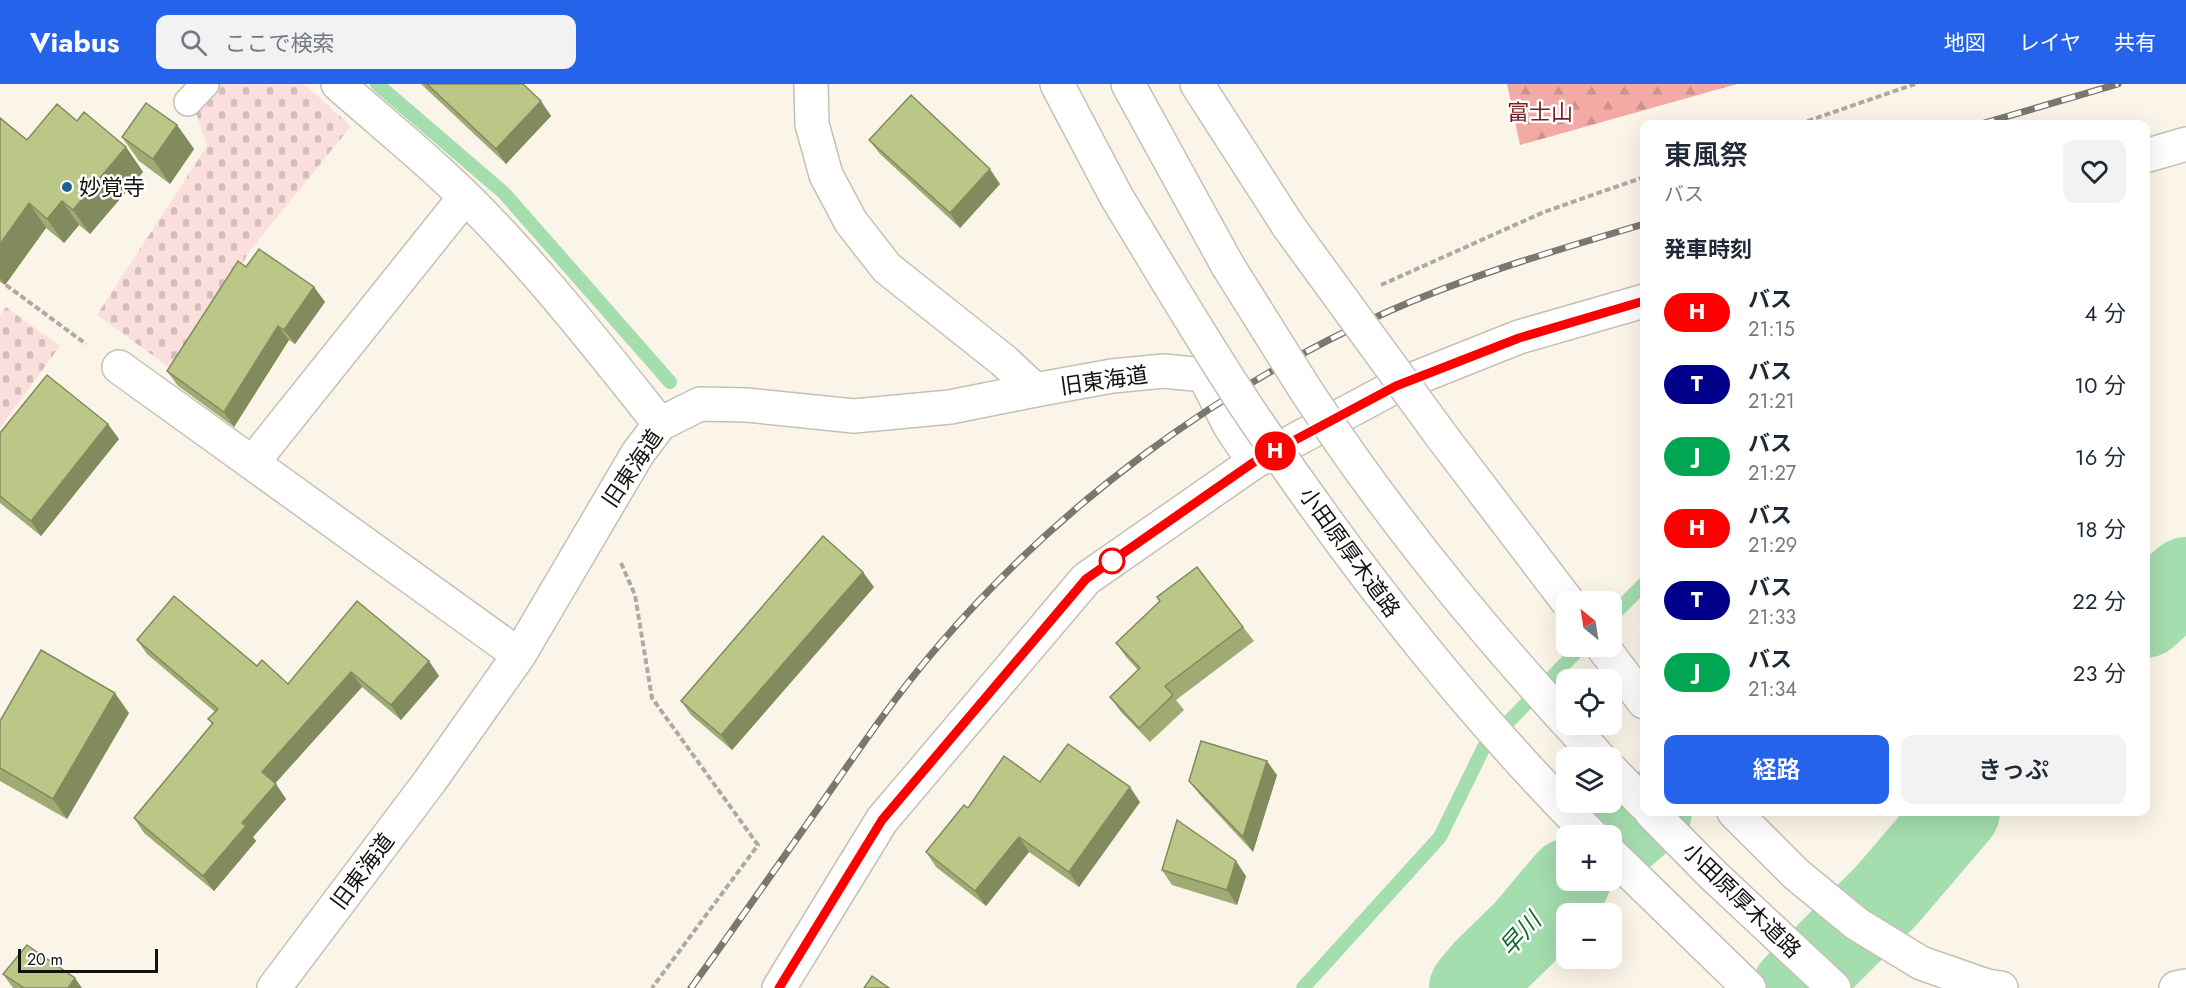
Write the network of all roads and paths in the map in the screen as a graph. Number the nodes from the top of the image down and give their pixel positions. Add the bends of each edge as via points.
1 (338, 84) edge
2 (811, 84) edge
3 (1057, 84) edge
4 (1128, 84) edge
5 (1197, 84) edge
6 (1915, 84) edge
7 (1811, 120) edge
8 (2186, 144) edge
9 (2150, 155) edge
10 (1640, 178) edge
11 (465, 197) junction
12 (6, 285) dead end
13 (1380, 285) dead end
14 (1640, 302) edge
15 (119, 367) joint
16 (1035, 390) junction
17 (660, 424) junction
18 (257, 457) dead end
19 (1254, 462) junction
20 (601, 515) junction
21 (1560, 591) edge
22 (519, 655) junction
23 (1610, 657) edge
24 (1640, 697) edge
25 (1556, 710) edge
26 (1579, 735) edge
27 (1589, 747) edge
28 (1622, 781) edge
29 (1640, 800) edge
30 (1655, 816) edge
31 (1738, 816) edge
32 (1582, 825) edge
33 (1622, 865) edge
34 (2186, 986) edge
35 (274, 988) edge
36 (652, 988) edge
37 (779, 988) edge
38 (1749, 988) edge
39 (1834, 988) edge
40 (2001, 988) edge
41 (2176, 988) edge

1 - 11 main road
2 - 16 main road via 812,124 826,175 851,222 887,268
3 - 32 main road, 小田原厚木道路, bridge via 1116,196 1176,295 1255,420 1323,517 1472,707
4 - 25 main road, bridge via 1228,266 1306,390 1453,591
5 - 21 main road, bridge via 1290,227
6 - 7 path
8 - 9 main road
10 - 13 path via 1544,212
11 - 17 main road via 564,304
11 - 18 main road
12 - 15 path
14 - 19 main road via 1519,338 1396,386
15 - 22 main road
16 - 17 main road, 旧東海道 via 950,407 854,416 700,404
16 - 19 main road, 旧東海道 via 1164,371 1204,375
17 - 20 main road, 旧東海道
19 - 37 main road via 1086,579 882,820
20 - 22 main road, 旧東海道
20 - 36 path via 635,595 652,698 759,845
22 - 35 main road, 旧東海道
23 - 24 main road
26 - 27 main road
28 - 29 main road
30 - 39 main road, 小田原厚木道路 via 1713,876
31 - 40 main road via 1796,874 1857,924 1921,963
33 - 38 main road
34 - 41 main road

